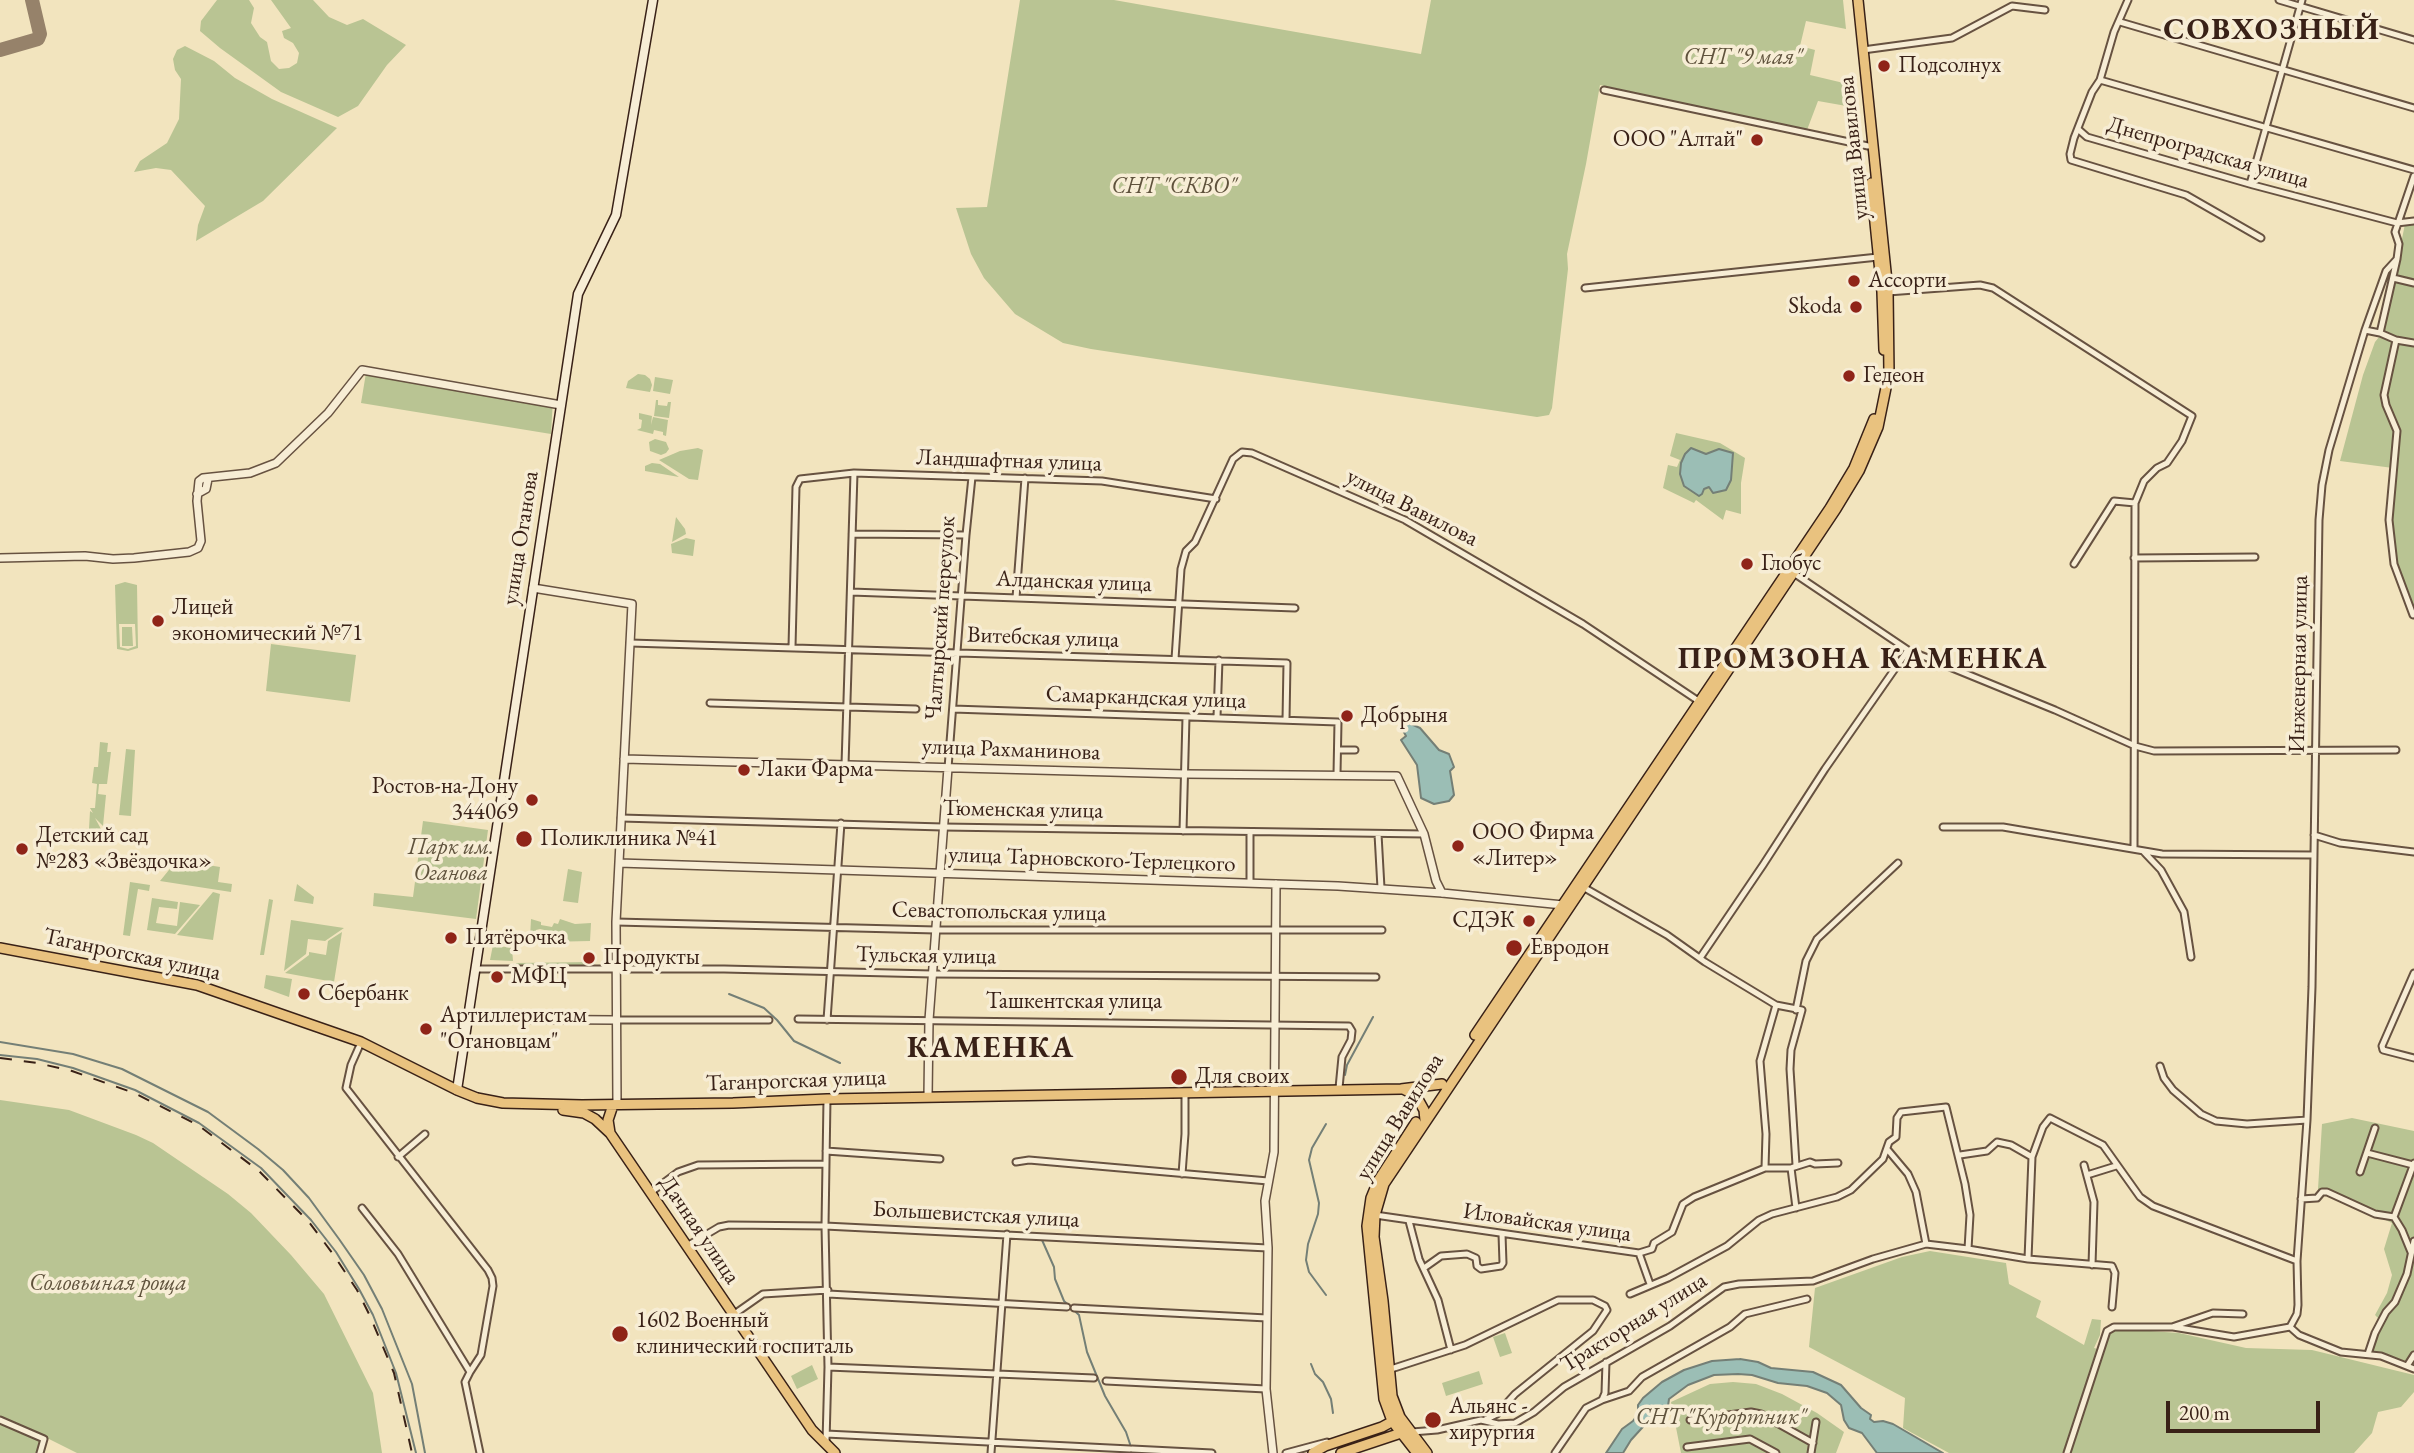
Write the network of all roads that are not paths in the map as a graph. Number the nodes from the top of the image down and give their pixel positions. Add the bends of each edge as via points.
1 (653, 0) edge
2 (1852, 0) edge
3 (1858, 0) edge
4 (2129, 0) edge
5 (2279, 0) edge
6 (2301, 3) edge
7 (2045, 10) dead end
8 (2120, 22) junction
9 (2414, 40) edge
10 (1863, 50) junction
11 (2282, 70) junction
12 (2100, 80) junction
13 (1604, 90) dead end
14 (2414, 108) edge
15 (2266, 128) junction
16 (2079, 130) junction
17 (1868, 146) junction
18 (2414, 170) edge
19 (2414, 176) edge
20 (2250, 184) junction
21 (2414, 221) edge
22 (2398, 223) junction
23 (2261, 238) dead end
24 (1878, 257) junction
25 (2397, 259) junction
26 (2393, 278) junction
27 (2414, 283) edge
28 (1585, 288) dead end
29 (1885, 292) junction
30 (2365, 330) junction
31 (2380, 333) junction
32 (2396, 340) junction
33 (2414, 343) edge
34 (561, 404) junction
35 (854, 473) junction
36 (972, 477) junction
37 (1025, 478) junction
38 (1216, 499) junction
39 (2135, 503) junction
40 (852, 534) junction
41 (966, 535) junction
42 (2255, 557) dead end
43 (0, 558) edge
44 (2134, 558) junction
45 (2074, 564) dead end
46 (1790, 571) junction
47 (533, 588) junction
48 (851, 592) junction
49 (961, 595) junction
50 (1016, 598) junction
51 (1178, 603) junction
52 (1295, 608) dead end
53 (2413, 615) edge
54 (630, 643) junction
55 (792, 647) junction
56 (849, 649) junction
57 (1908, 650) junction
58 (957, 653) junction
59 (1175, 659) junction
60 (1219, 660) junction
61 (1700, 702) junction
62 (710, 703) dead end
63 (848, 708) junction
64 (916, 709) dead end
65 (953, 709) junction
66 (1186, 716) junction
67 (1217, 717) junction
68 (1286, 720) junction
69 (2134, 746) junction
70 (1338, 750) junction
71 (1355, 750) dead end
72 (2314, 750) junction
73 (2396, 750) dead end
74 (624, 759) junction
75 (845, 765) junction
76 (948, 768) junction
77 (1185, 774) junction
78 (1337, 774) junction
79 (621, 818) junction
80 (841, 823) junction
81 (943, 827) junction
82 (1943, 827) dead end
83 (1183, 831) junction
84 (1250, 832) junction
85 (1378, 834) junction
86 (1424, 834) junction
87 (2314, 835) junction
88 (2134, 849) junction
89 (2143, 851) junction
90 (2414, 852) edge
91 (2314, 855) junction
92 (619, 863) junction
93 (1898, 863) dead end
94 (838, 871) junction
95 (940, 875) junction
96 (1250, 883) junction
97 (1276, 884) junction
98 (1581, 885) junction
99 (1381, 888) junction
100 (1442, 893) junction
101 (1566, 907) junction
102 (616, 922) junction
103 (834, 927) junction
104 (936, 930) junction
105 (1382, 930) dead end
106 (1276, 931) junction
107 (0, 948) edge
108 (0, 953) edge
109 (2191, 957) dead end
110 (1700, 958) junction
111 (615, 968) junction
112 (475, 969) junction
113 (117, 971) junction
114 (830, 971) junction
115 (932, 974) junction
116 (2414, 974) edge
117 (1276, 976) junction
118 (1376, 977) dead end
119 (1776, 1005) junction
120 (1799, 1010) junction
121 (468, 1019) junction
122 (798, 1019) dead end
123 (615, 1020) junction
124 (769, 1020) dead end
125 (827, 1020) junction
126 (929, 1020) junction
127 (1276, 1023) junction
128 (360, 1044) junction
129 (2414, 1058) edge
130 (2160, 1066) dead end
131 (1442, 1084) junction
132 (1339, 1088) junction
133 (1401, 1089) junction
134 (1273, 1090) junction
135 (1185, 1092) junction
136 (456, 1093) junction
137 (928, 1097) junction
138 (827, 1099) junction
139 (615, 1105) junction
140 (569, 1111) joint
141 (1424, 1115) junction
142 (2307, 1119) junction
143 (2375, 1128) dead end
144 (610, 1133) junction
145 (425, 1134) dead end
146 (1887, 1149) junction
147 (826, 1151) junction
148 (2367, 1153) junction
149 (1959, 1155) junction
150 (397, 1157) junction
151 (2032, 1157) junction
152 (940, 1159) dead end
153 (1016, 1162) dead end
154 (1838, 1163) dead end
155 (826, 1164) junction
156 (2413, 1164) edge
157 (2084, 1166) dead end
158 (2116, 1166) junction
159 (1794, 1167) junction
160 (1765, 1168) junction
161 (2360, 1172) dead end
162 (1182, 1174) junction
163 (2087, 1175) junction
164 (1268, 1181) junction
165 (650, 1193) junction
166 (2301, 1199) junction
167 (362, 1208) dead end
168 (1796, 1208) junction
169 (1375, 1215) junction
170 (2394, 1217) junction
171 (1409, 1221) junction
172 (825, 1226) junction
173 (1007, 1234) junction
174 (1502, 1234) junction
175 (2414, 1241) edge
176 (1926, 1244) junction
177 (687, 1245) junction
178 (1268, 1248) junction
179 (1968, 1249) junction
180 (2411, 1252) junction
181 (1639, 1253) junction
182 (2028, 1259) junction
183 (2297, 1261) junction
184 (2092, 1265) junction
185 (1424, 1268) junction
186 (1650, 1284) junction
187 (828, 1292) junction
188 (1630, 1294) dead end
189 (1807, 1298) dead end
190 (1002, 1305) junction
191 (1067, 1307) dead end
192 (2112, 1307) dead end
193 (1074, 1308) dead end
194 (2243, 1314) dead end
195 (733, 1315) junction
196 (1266, 1318) junction
197 (2172, 1327) junction
198 (2290, 1327) junction
199 (1451, 1350) junction
200 (2368, 1354) junction
201 (2414, 1355) edge
202 (1606, 1362) junction
203 (2407, 1366) junction
204 (828, 1367) junction
205 (2414, 1369) edge
206 (1388, 1370) junction
207 (470, 1372) junction
208 (997, 1374) junction
209 (1094, 1378) dead end
210 (1106, 1381) dead end
211 (1266, 1389) junction
212 (1602, 1400) junction
213 (1396, 1419) junction
214 (0, 1420) edge
215 (1485, 1420) junction
216 (1690, 1420) dead end
217 (1816, 1422) dead end
218 (1404, 1432) junction
219 (825, 1434) junction
220 (1361, 1434) junction
221 (1339, 1441) junction
222 (992, 1442) junction
223 (1813, 1443) junction
224 (1686, 1447) dead end
225 (830, 1450) edge
226 (40, 1453) edge
227 (480, 1453) edge
228 (991, 1453) edge
229 (1212, 1453) edge
230 (1273, 1453) edge
231 (1286, 1453) edge
232 (1313, 1453) edge
233 (1342, 1453) edge
234 (1417, 1453) edge
235 (1427, 1453) edge
236 (1555, 1453) edge
237 (1776, 1453) edge
238 (1811, 1453) edge
239 (2067, 1453) edge

1 - 34 main road, улица Оганова via 616,215 578,294
2 - 17 main road, улица Вавилова
3 - 10 main road, улица Вавилова
4 - 8 street
5 - 6 street
6 - 9 street
6 - 11 street
7 - 10 street via 2012,6 1952,38
8 - 11 street
8 - 12 street
10 - 29 main road, улица Вавилова
11 - 14 street
11 - 15 street
12 - 15 street
12 - 16 street
13 - 17 street
15 - 18 street
15 - 20 street
16 - 20 street, Днепроградская улица via 2087,137
16 - 23 street, Днепроградская улица via 2071,160 2186,195
17 - 24 main road, улица Вавилова
19 - 22 street, Инженерная улица
20 - 22 street, Днепроградская улица
21 - 22 street
22 - 25 street, Инженерная улица
24 - 28 street
24 - 29 main road, улица Вавилова
25 - 26 street
25 - 30 street, Инженерная улица via 2386,271
26 - 27 street
26 - 31 street
29 - 39 street via 1993,288 2192,416 2182,441 2167,463 2144,481
29 - 46 main road, улица Вавилова via 1889,373 1878,427 1854,480
30 - 31 street
30 - 72 street, Инженерная улица via 2322,485
31 - 32 street
32 - 33 street
32 - 53 street via 2384,395 2397,431 2389,520 2394,565
34 - 43 street via 362,370 328,413 276,463 250,473 208,479 206,489 197,494 198,548 113,559
34 - 47 main road, улица Оганова
35 - 36 street, Ландшафтная улица
35 - 40 street
35 - 55 street, Ландшафтная улица via 800,479 796,487
36 - 37 street, Ландшафтная улица
36 - 41 street, Чалтырский переулок
37 - 38 street, Ландшафтная улица via 1102,481
37 - 50 street
38 - 51 street, улица Вавилова via 1186,551
38 - 61 street, улица Вавилова via 1233,459 1242,452 1252,453 1405,520 1583,624
39 - 44 street
39 - 45 street via 2114,501
40 - 41 street
40 - 48 street
41 - 49 street, Чалтырский переулок
42 - 44 street
44 - 69 street
46 - 57 street
46 - 61 main road, улица Вавилова
46 - 98 main road, улица Вавилова
47 - 54 street via 632,604
47 - 112 main road, улица Оганова
48 - 49 street, Алданская улица
48 - 56 street
49 - 50 street, Алданская улица
49 - 58 street, Чалтырский переулок
50 - 51 street, Алданская улица
51 - 52 street, Алданская улица
51 - 59 street, улица Вавилова
54 - 55 street, Витебская улица
54 - 74 street
55 - 56 street, Витебская улица
56 - 58 street, Витебская улица
56 - 63 street
57 - 69 street
57 - 110 street
58 - 59 street, Витебская улица
58 - 65 street, Чалтырский переулок
59 - 60 street, Витебская улица
60 - 67 street
60 - 68 street, Витебская улица via 1287,663
61 - 98 main road, улица Вавилова
62 - 63 street
63 - 64 street
63 - 75 street
65 - 66 street, Самаркандская улица
65 - 76 street, Чалтырский переулок
66 - 67 street, Самаркандская улица
66 - 77 street
67 - 68 street, Самаркандская улица
68 - 70 street, Самаркандская улица via 1338,722
69 - 72 street via 2154,751
69 - 88 street
70 - 71 street
70 - 78 street
72 - 73 street
72 - 87 street, Инженерная улица
74 - 75 street, улица Рахманинова
74 - 79 street
75 - 76 street, улица Рахманинова
76 - 77 street, улица Рахманинова
76 - 81 street, Чалтырский переулок
77 - 78 street, улица Рахманинова
77 - 83 street
78 - 86 street, улица Рахманинова via 1397,776
79 - 80 street, Тюменская улица
79 - 92 street
80 - 81 street, Тюменская улица
80 - 94 street
81 - 83 street, Тюменская улица
81 - 95 street, Чалтырский переулок
82 - 88 street via 2003,827
83 - 84 street, Тюменская улица
84 - 85 street, Тюменская улица
84 - 96 street
85 - 86 street, Тюменская улица
85 - 99 street
86 - 100 street
87 - 90 street via 2340,843
87 - 91 street, Инженерная улица
88 - 89 street
89 - 91 street
89 - 109 street via 2161,870 2184,912
91 - 142 street, Инженерная улица
92 - 94 street, улица Тарновского-Терлецкого
92 - 102 street
93 - 120 street via 1816,939 1806,961
94 - 95 street, улица Тарновского-Терлецкого
94 - 103 street
95 - 96 street, улица Тарновского-Терлецкого
95 - 104 street, Чалтырский переулок
96 - 97 street, улица Тарновского-Терлецкого
97 - 99 street, улица Тарновского-Терлецкого
97 - 106 street
98 - 101 main road, улица Вавилова
98 - 110 street
99 - 100 street, улица Тарновского-Терлецкого
100 - 101 street, улица Тарновского-Терлецкого
101 - 131 main road, улица Вавилова
101 - 141 main road, улица Вавилова
102 - 103 street, Севастопольская улица
102 - 111 street
103 - 104 street, Севастопольская улица
103 - 114 street
104 - 106 street, Севастопольская улица
104 - 115 street, Чалтырский переулок
105 - 106 street, Севастопольская улица
106 - 117 street
107 - 113 main road, Таганрогская улица
108 - 113 main road, Таганрогская улица
110 - 119 street
111 - 112 street, Тульская улица
111 - 114 street, Тульская улица
111 - 123 street
112 - 121 main road, улица Оганова
113 - 128 main road, Таганрогская улица via 196,990
114 - 115 street, Тульская улица
114 - 125 street
115 - 117 street, Тульская улица
115 - 126 street, Чалтырский переулок
116 - 129 street via 2382,1046
117 - 118 street, Тульская улица
117 - 127 street
119 - 120 street
119 - 160 street via 1760,1061
120 - 159 street via 1790,1069
121 - 123 street
121 - 136 main road, улица Оганова
122 - 125 street, Ташкентская улица
123 - 124 street
123 - 139 street
125 - 126 street, Ташкентская улица
126 - 127 street, Ташкентская улица
126 - 137 street, Чалтырский переулок
127 - 132 street, Ташкентская улица via 1349,1026 1351,1040 1342,1057
127 - 134 street
128 - 136 main road, Таганрогская улица
128 - 150 street via 346,1088
130 - 142 street via 2173,1090 2216,1121 2247,1124
131 - 133 main road, Таганрогская улица
131 - 141 main road, улица Вавилова
132 - 133 main road, Таганрогская улица
132 - 134 main road, Таганрогская улица
133 - 141 main road via 1413,1094
134 - 135 main road, Таганрогская улица
134 - 164 street via 1274,1152
135 - 137 main road, Таганрогская улица
135 - 162 street
136 - 139 main road, Таганрогская улица via 503,1104
136 - 140 main road, Таганрогская улица via 495,1108
137 - 138 main road, Таганрогская улица
138 - 139 main road, Таганрогская улица
138 - 147 street
139 - 144 main road via 608,1120
140 - 144 main road, Дачная улица via 596,1119
141 - 169 main road, улица Вавилова via 1384,1184
141 - 213 main road, улица Вавилова via 1385,1168 1368,1213 1380,1371 1384,1399
142 - 166 street, Инженерная улица
143 - 148 street
144 - 165 main road, Дачная улица
145 - 150 street
146 - 149 street via 1896,1137 1901,1112 1946,1107
146 - 168 street via 1851,1191
146 - 176 street via 1916,1192
147 - 152 street
147 - 155 street
148 - 156 street
148 - 161 street
149 - 151 street via 1987,1151 1997,1142
149 - 179 street via 1970,1215
150 - 207 street via 492,1278 481,1355
151 - 158 street via 2050,1118 2103,1145
151 - 182 street
153 - 162 street
154 - 159 street, Иловайская улица via 1810,1162
155 - 165 street via 698,1165 678,1172
155 - 172 street
156 - 170 street
157 - 163 street
158 - 163 street
158 - 183 street via 2153,1206
159 - 160 street, Иловайская улица
159 - 168 street
160 - 181 street, Иловайская улица via 1683,1203 1672,1232 1652,1249
162 - 164 street
163 - 184 street via 2094,1202
164 - 178 street
165 - 177 main road, Дачная улица
166 - 170 street via 2327,1192 2375,1214
166 - 183 street, Инженерная улица
167 - 207 street via 398,1254
168 - 186 street via 1759,1220 1727,1246
169 - 171 street, Иловайская улица
169 - 206 main road, улица Вавилова
170 - 180 street
171 - 174 street, Иловайская улица
171 - 185 street
172 - 173 street, Большевистская улица
172 - 177 street, Большевистская улица via 729,1225
172 - 187 street
173 - 178 street, Большевистская улица
173 - 190 street
174 - 181 street, Иловайская улица
174 - 185 street via 1501,1266 1480,1269 1476,1258 1466,1254 1441,1256
175 - 180 street
176 - 179 street, Тракторная улица
176 - 202 street, Тракторная улица via 1813,1281 1724,1287 1670,1326
177 - 195 main road, Дачная улица
178 - 196 street
179 - 182 street, Тракторная улица
180 - 200 street via 2407,1275
181 - 186 street
182 - 184 street, Тракторная улица
183 - 198 street, Инженерная улица via 2297,1314
184 - 192 street, Тракторная улица via 2112,1266
185 - 199 street
186 - 188 street
187 - 190 street
187 - 195 street via 763,1294
187 - 204 street
189 - 212 street via 1745,1314 1642,1377 1629,1391
190 - 191 street
190 - 208 street
193 - 196 street
194 - 197 street via 2213,1313
195 - 225 main road, Дачная улица
196 - 211 street
197 - 198 street via 2234,1337
197 - 239 street via 2114,1327 2107,1331
198 - 200 street via 2341,1352
199 - 206 street
199 - 215 street via 1558,1300 1593,1300 1607,1310 1583,1340
200 - 203 street
201 - 203 street
202 - 212 street
202 - 215 street, Тракторная улица via 1515,1423
203 - 205 street
204 - 208 street
204 - 219 street
206 - 213 main road, улица Вавилова
207 - 227 street via 465,1382
208 - 209 street
208 - 222 street
210 - 211 street
211 - 230 street
212 - 236 street via 1586,1408
213 - 218 main road, улица Вавилова
213 - 220 main road
214 - 226 street via 44,1439
215 - 218 street, Тракторная улица
216 - 223 street via 1751,1412
217 - 223 street
218 - 233 main road
218 - 234 main road, улица Вавилова
218 - 235 main road, улица Вавилова
219 - 222 street
219 - 225 street
220 - 221 main road
220 - 233 main road
221 - 231 street
221 - 232 main road
222 - 228 street
222 - 229 street
223 - 238 street
224 - 237 street via 1750,1439

